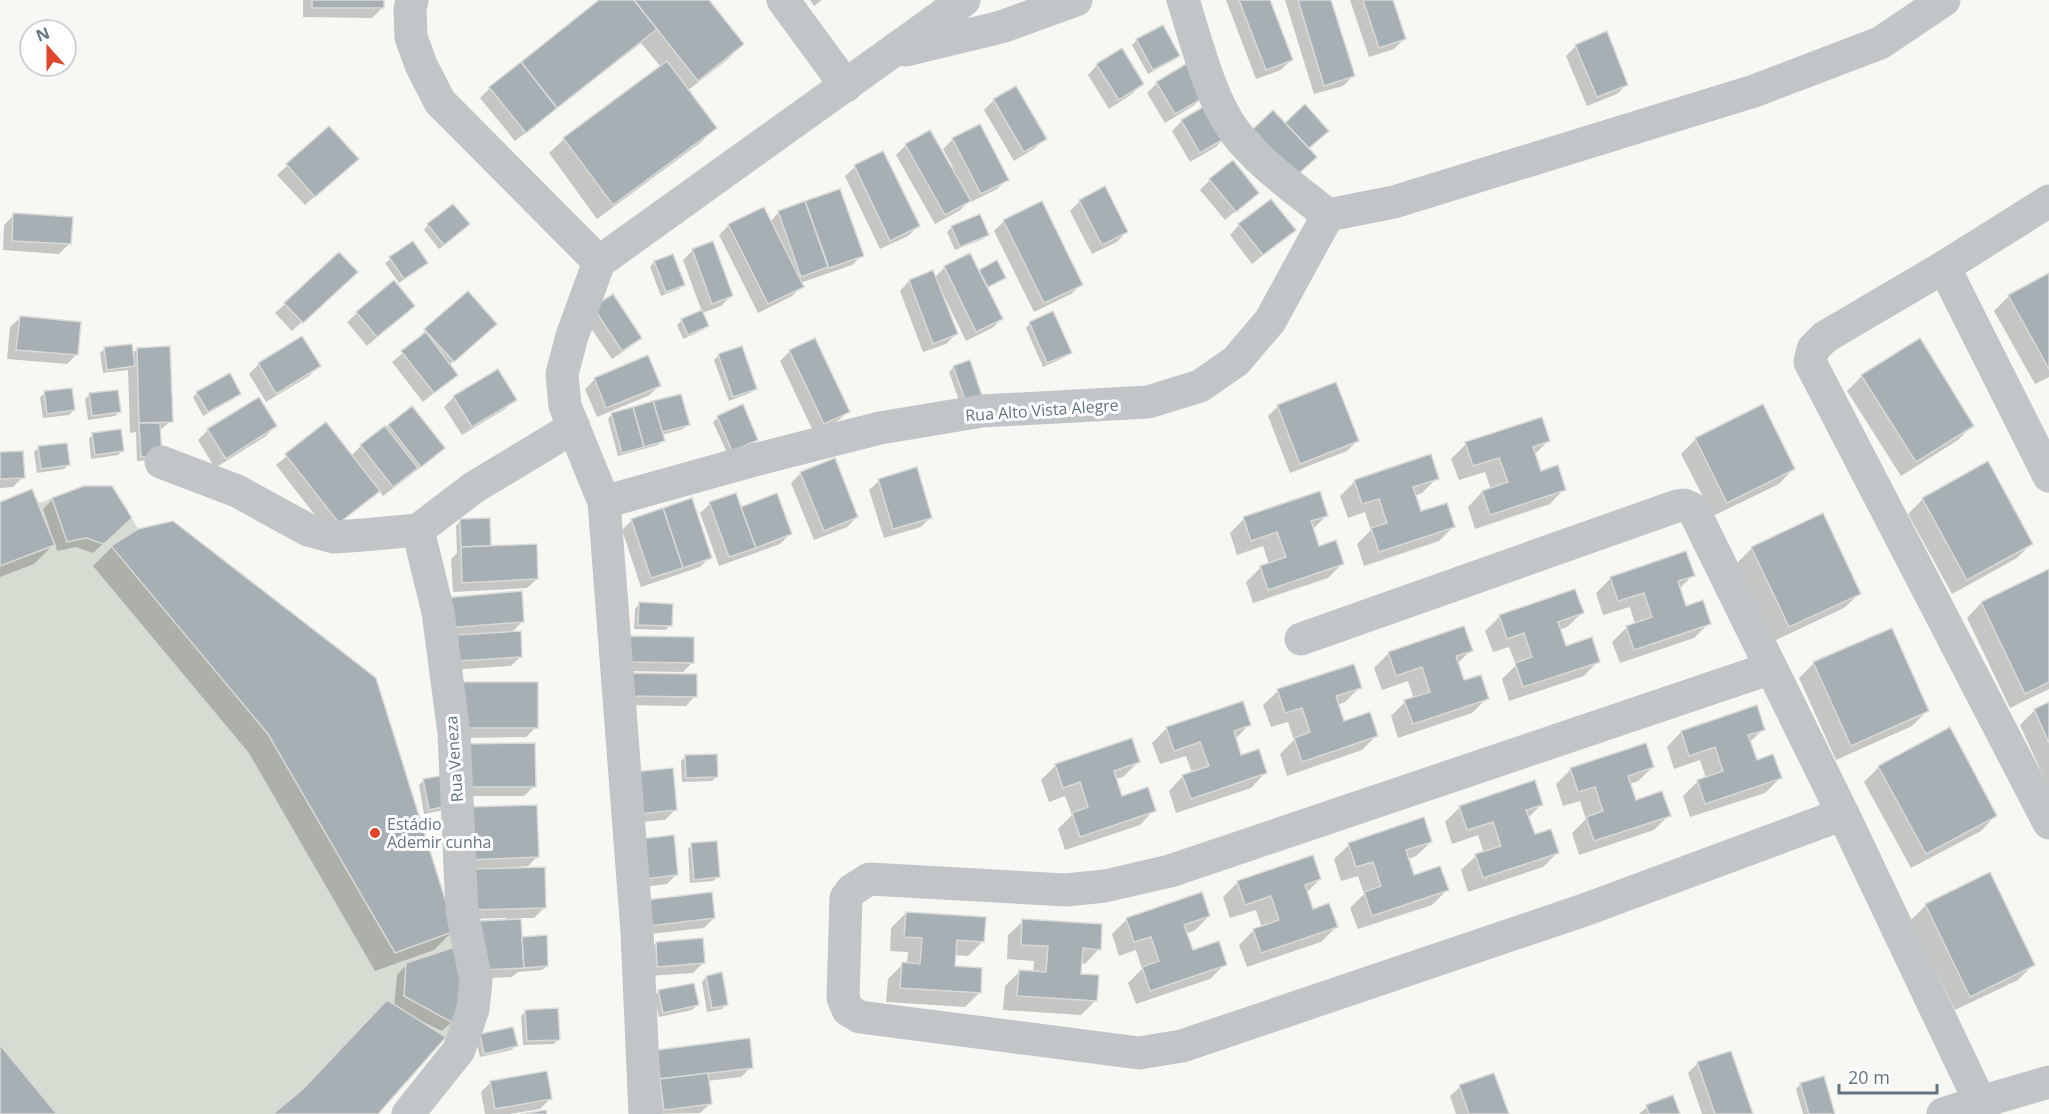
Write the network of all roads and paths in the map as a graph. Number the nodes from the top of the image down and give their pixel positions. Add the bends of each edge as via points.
1 (412, 0) edge
2 (783, 0) edge
3 (964, 0) edge
4 (1076, 0) edge
5 (1183, 0) edge
6 (1944, 0) edge
7 (892, 53) junction
8 (846, 86) junction
9 (2049, 201) edge
10 (1328, 215) junction
11 (599, 262) junction
12 (1944, 267) junction
13 (574, 427) junction
14 (161, 462) dead end
15 (2049, 476) edge
16 (604, 502) junction
17 (418, 530) junction
18 (1301, 639) dead end
19 (1771, 668) junction
20 (1843, 814) junction
21 (2049, 823) edge
22 (2049, 1082) edge
23 (1982, 1108) edge
24 (408, 1114) edge
25 (645, 1114) edge
26 (1943, 1114) edge

1 - 11 street via 411,37 440,102
2 - 8 street
3 - 7 street
4 - 7 street via 1001,27
5 - 10 street via 1216,98 1234,131 1258,158
6 - 10 street via 1880,44 1754,91 1394,202
7 - 8 street
8 - 11 street
9 - 12 street
10 - 16 street, Rua Alto Vista Alegre via 1270,321 1236,361 1200,386 1148,402 982,411 880,428
11 - 13 street via 562,374 566,406
12 - 15 street
12 - 21 street via 1825,337 1813,349 1810,362
13 - 16 street
13 - 17 street via 473,488
14 - 17 street via 237,491 308,530 334,537
16 - 25 street via 637,932
17 - 24 street, Rua Veneza via 438,612 454,733 462,911 476,981 473,1009 459,1050
18 - 19 street via 1684,505 1693,509
19 - 20 street
19 - 20 street via 1170,871 1105,886 1066,890 869,879 846,898 843,998 848,1010 860,1017 1139,1053 1182,1046 1587,909
20 - 23 street
22 - 23 street
23 - 26 street

